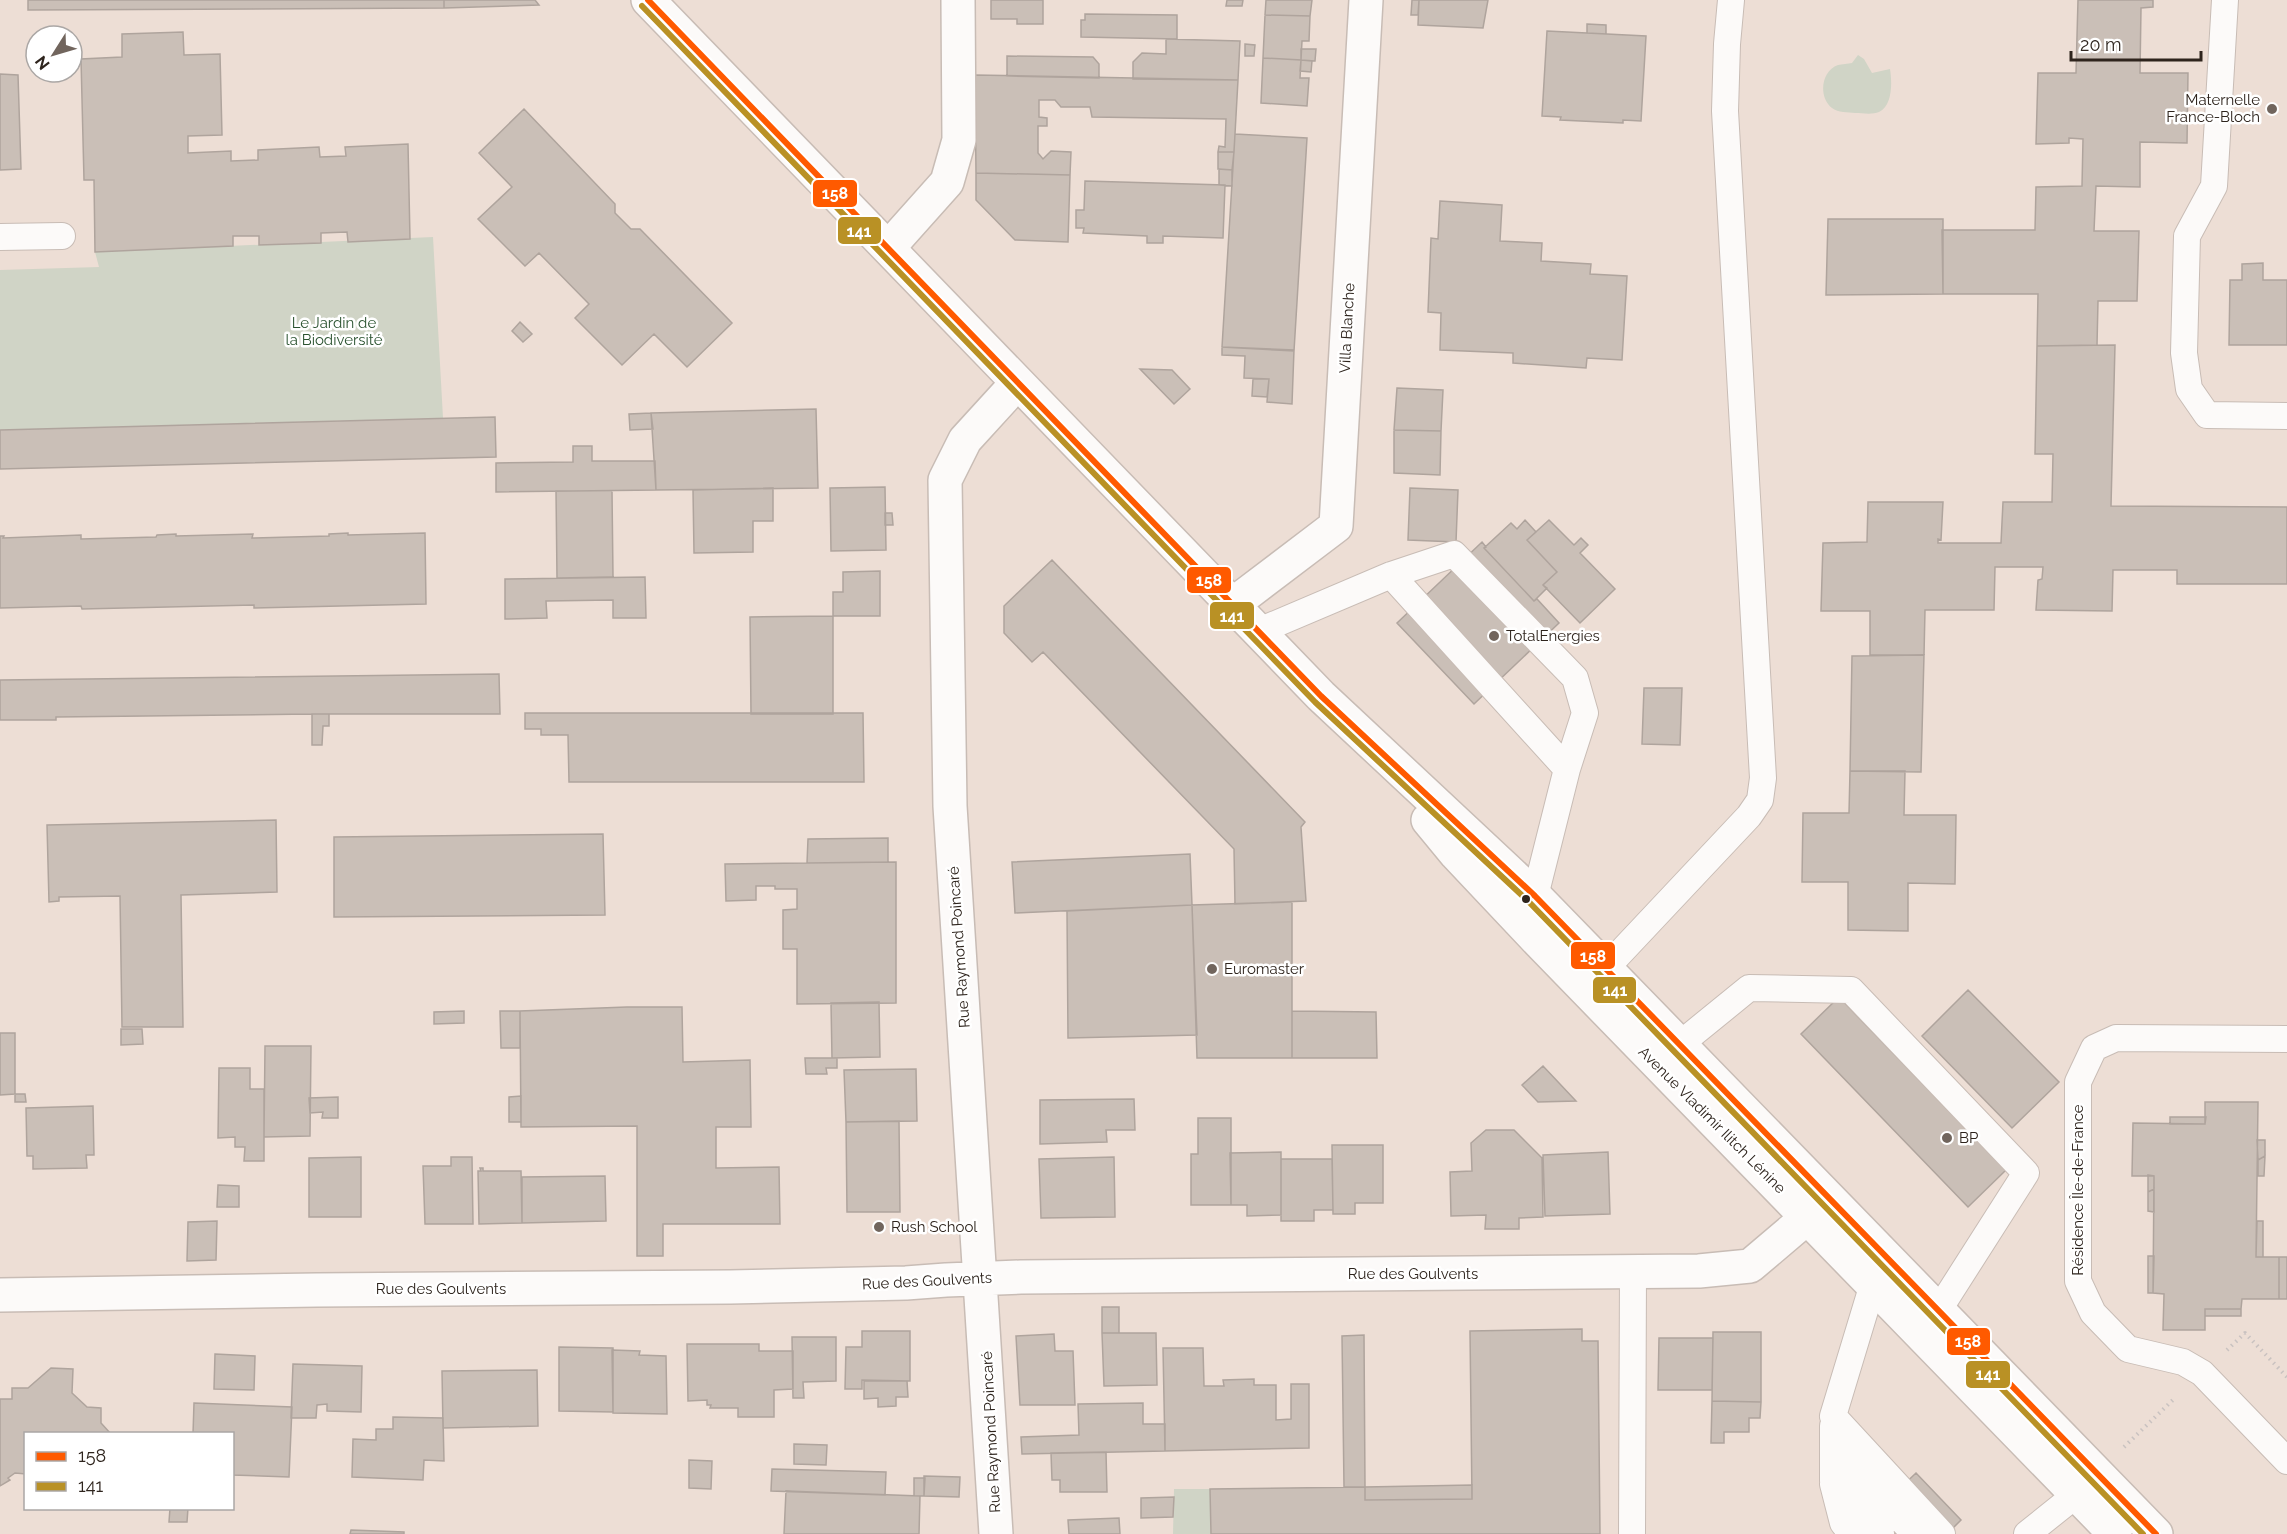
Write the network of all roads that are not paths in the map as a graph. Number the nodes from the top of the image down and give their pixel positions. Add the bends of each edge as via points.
1 (648, 0) edge
2 (958, 0) edge
3 (1366, 0) edge
4 (1731, 0) edge
5 (2225, 0) edge
6 (62, 236) dead end
7 (0, 237) edge
8 (889, 247) junction
9 (1017, 383) junction
10 (2287, 416) edge
11 (1391, 574) junction
12 (1232, 605) junction
13 (1258, 631) junction
14 (1321, 696) junction
15 (1567, 769) junction
16 (1536, 896) junction
17 (1606, 968) junction
18 (2287, 1039) edge
19 (1679, 1045) junction
20 (1819, 1208) junction
21 (1633, 1272) junction
22 (981, 1278) junction
23 (1873, 1284) junction
24 (0, 1295) edge
25 (1938, 1311) junction
26 (1833, 1416) junction
27 (2287, 1461) edge
28 (1833, 1481) junction
29 (2077, 1494) junction
30 (996, 1534) edge
31 (1632, 1534) edge
32 (1852, 1534) edge
33 (1881, 1534) edge
34 (1915, 1534) edge
35 (1942, 1534) edge
36 (2027, 1534) edge
37 (2115, 1534) edge
38 (2156, 1534) edge

1 - 8 street, Avenue Vladimir Ilitch Lénine
2 - 8 street via 960,140 947,182
3 - 12 street, Villa Blanche via 1336,526
4 - 17 lane via 1725,111 1763,778 1760,800 1749,816
5 - 10 lane via 2214,186 2187,236 2184,353 2189,389 2207,415
6 - 7 lane
8 - 9 street, Avenue Vladimir Ilitch Lénine
9 - 12 street, Avenue Vladimir Ilitch Lénine
9 - 22 street, Rue Raymond Poincaré via 965,440 945,480 950,806
11 - 13 lane
11 - 15 lane
11 - 15 lane via 1454,554 1575,678 1585,713
12 - 13 street, Avenue Vladimir Ilitch Lénine
13 - 14 street, Avenue Vladimir Ilitch Lénine
14 - 16 street, Avenue Vladimir Ilitch Lénine
14 - 20 street, Avenue Vladimir Ilitch Lénine via 1456,854 1540,944
15 - 16 lane
16 - 17 street, Avenue Vladimir Ilitch Lénine
17 - 19 street, Avenue Vladimir Ilitch Lénine
18 - 27 lane, Résidence Île-de-France via 2116,1038 2094,1048 2078,1082 2078,1281 2092,1313 2128,1349 2183,1362 2202,1373
19 - 20 street, Avenue Vladimir Ilitch Lénine
19 - 25 lane via 1749,988 1851,990 2026,1173
20 - 21 street, Rue des Goulvents via 1750,1266
20 - 23 street, Avenue Vladimir Ilitch Lénine
20 - 25 street, Avenue Vladimir Ilitch Lénine
21 - 22 street, Rue des Goulvents
21 - 31 lane
22 - 24 street, Rue des Goulvents via 730,1287
22 - 30 street, Rue Raymond Poincaré
23 - 26 lane
23 - 29 street, Avenue Vladimir Ilitch Lénine
25 - 38 street, Avenue Vladimir Ilitch Lénine
26 - 28 lane
26 - 34 lane via 1858,1474
26 - 35 lane
28 - 32 lane via 1843,1523
28 - 33 lane
29 - 36 lane
29 - 37 street, Avenue Vladimir Ilitch Lénine

